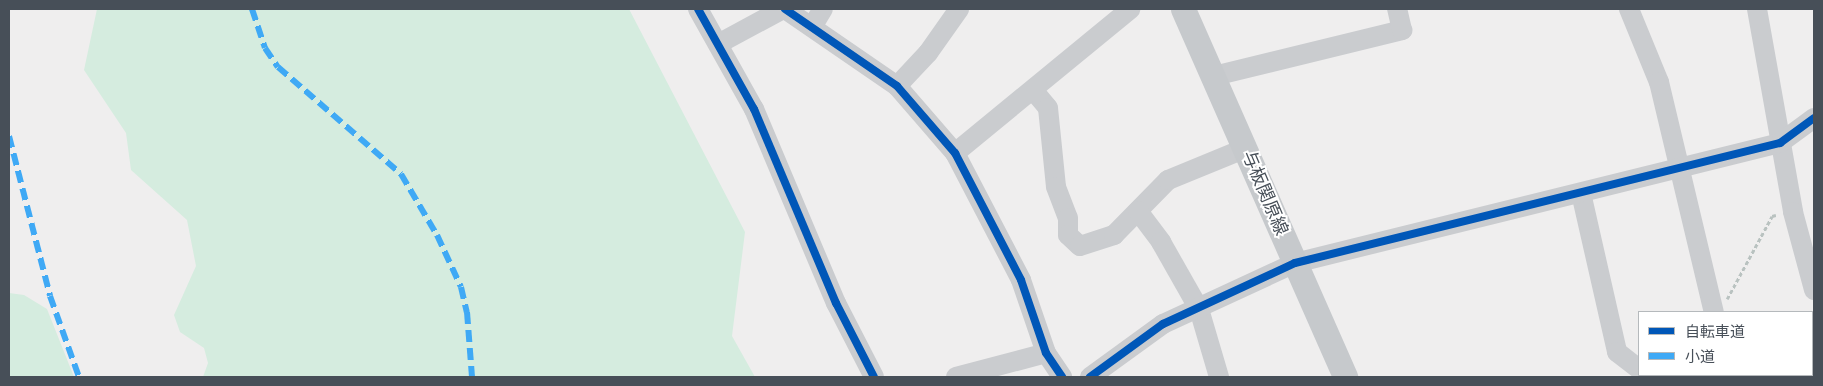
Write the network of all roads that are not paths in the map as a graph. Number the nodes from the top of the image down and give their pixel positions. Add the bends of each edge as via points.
1 (698, 9) edge
2 (784, 9) edge
3 (823, 9) edge
4 (959, 9) edge
5 (1130, 9) edge
6 (1183, 9) edge
7 (1397, 9) edge
8 (1629, 9) edge
9 (1757, 9) edge
10 (812, 28) junction
11 (718, 44) junction
12 (1214, 76) junction
13 (897, 86) junction
14 (1032, 90) junction
15 (1814, 118) edge
16 (1780, 143) junction
17 (1246, 148) junction
18 (955, 154) junction
19 (1680, 168) junction
20 (1581, 193) junction
21 (1138, 211) junction
22 (1295, 263) junction
23 (1814, 290) edge
24 (1199, 308) junction
25 (1720, 308) edge
26 (1046, 353) junction
27 (1638, 368) edge
28 (874, 377) edge
29 (956, 377) edge
30 (1062, 377) edge
31 (1090, 377) edge
32 (1219, 377) edge
33 (1345, 377) edge

1 - 11 street
2 - 10 street
2 - 11 street
3 - 10 street
4 - 13 street via 928,53
5 - 14 street
6 - 12 main road, 与板関原線
7 - 12 street via 1402,30
8 - 19 street via 1647,44
9 - 16 street
10 - 13 street
11 - 28 street via 754,109 836,303
12 - 17 main road, 与板関原線
13 - 18 street
14 - 18 street
14 - 21 street via 1048,108 1056,187 1068,218 1068,235 1080,246 1100,242
15 - 16 street
16 - 19 street
16 - 23 street via 1793,212
17 - 21 street via 1168,180
17 - 22 main road, 与板関原線
18 - 26 street via 1031,301
19 - 20 street
19 - 25 street
20 - 22 street
20 - 27 street via 1617,352
21 - 24 street via 1161,242
22 - 24 street
22 - 33 main road, 与板関原線
24 - 31 street via 1163,324
24 - 32 street
26 - 29 street
26 - 30 street

